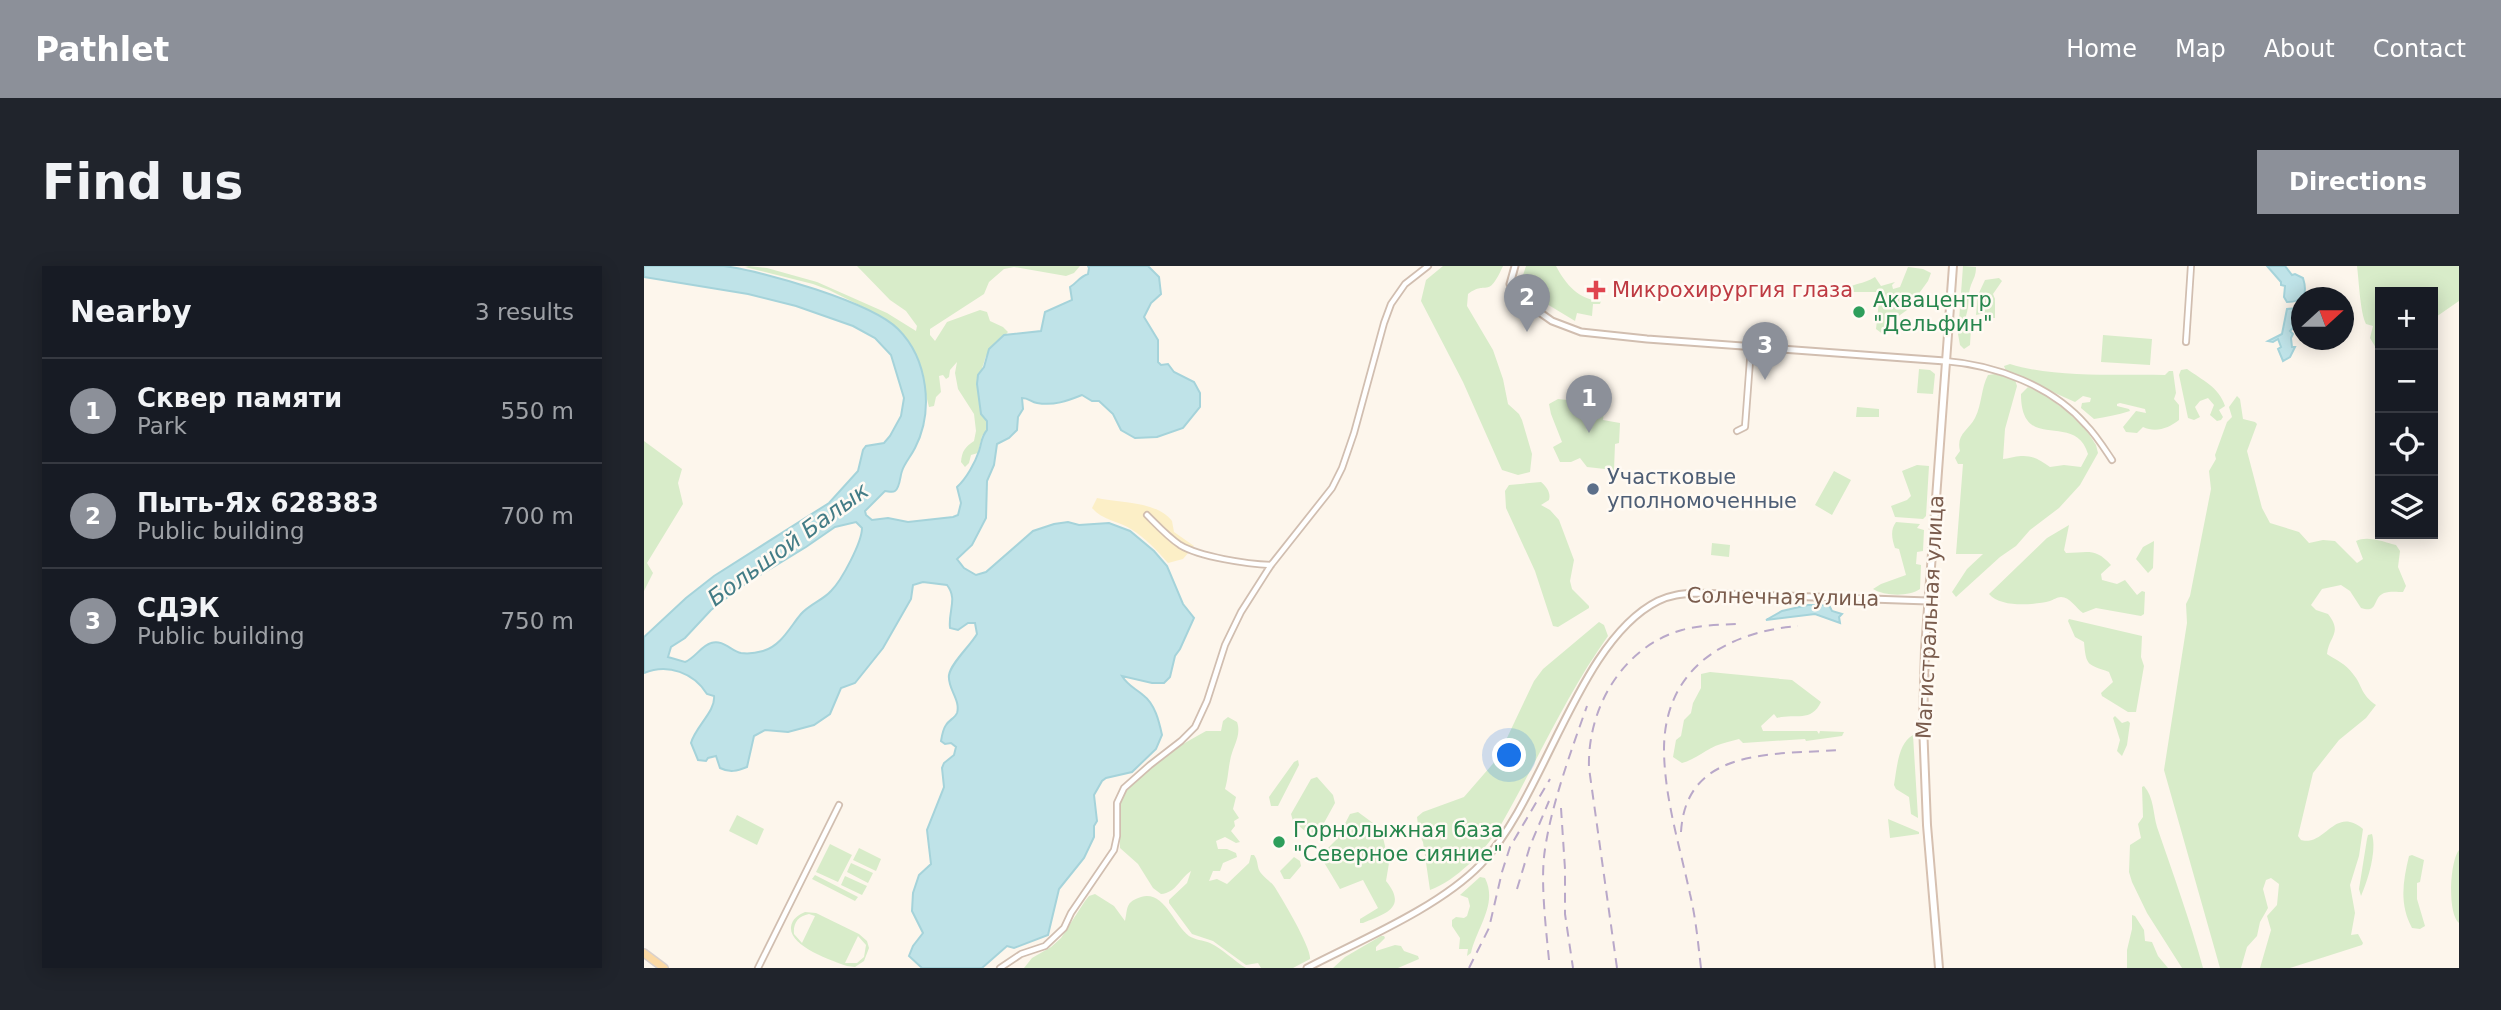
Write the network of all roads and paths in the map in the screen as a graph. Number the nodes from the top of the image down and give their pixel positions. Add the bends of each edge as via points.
1 (1428, 266) edge
2 (1515, 266) edge
3 (1953, 266) edge
4 (2191, 266) edge
5 (2186, 342) dead end
6 (1751, 347) junction
7 (1945, 361) junction
8 (1737, 431) dead end
9 (2112, 460) dead end
10 (1147, 515) dead end
11 (1271, 565) junction
12 (1928, 601) junction
13 (839, 805) dead end
14 (644, 953) edge
15 (664, 968) edge
16 (758, 968) edge
17 (1000, 968) edge
18 (1307, 968) edge
19 (1939, 968) edge

1 - 11 street via 1405,284 1387,312 1354,433 1332,488
2 - 6 street via 1510,284 1515,295 1573,330
3 - 7 main road, Магистральная улица
4 - 5 street
6 - 7 street
6 - 8 street via 1745,427
7 - 9 street via 1999,371 2054,397 2085,423
7 - 12 main road, Магистральная улица
10 - 11 street via 1188,549
11 - 17 street via 1225,645 1195,727 1119,796 1114,850 1064,928 1049,943
12 - 18 street, Солнечная улица via 1695,593 1651,605 1625,627 1600,660 1514,818 1487,858 1435,901
12 - 19 main road, Магистральная улица via 1923,740
13 - 16 street
14 - 15 main road

